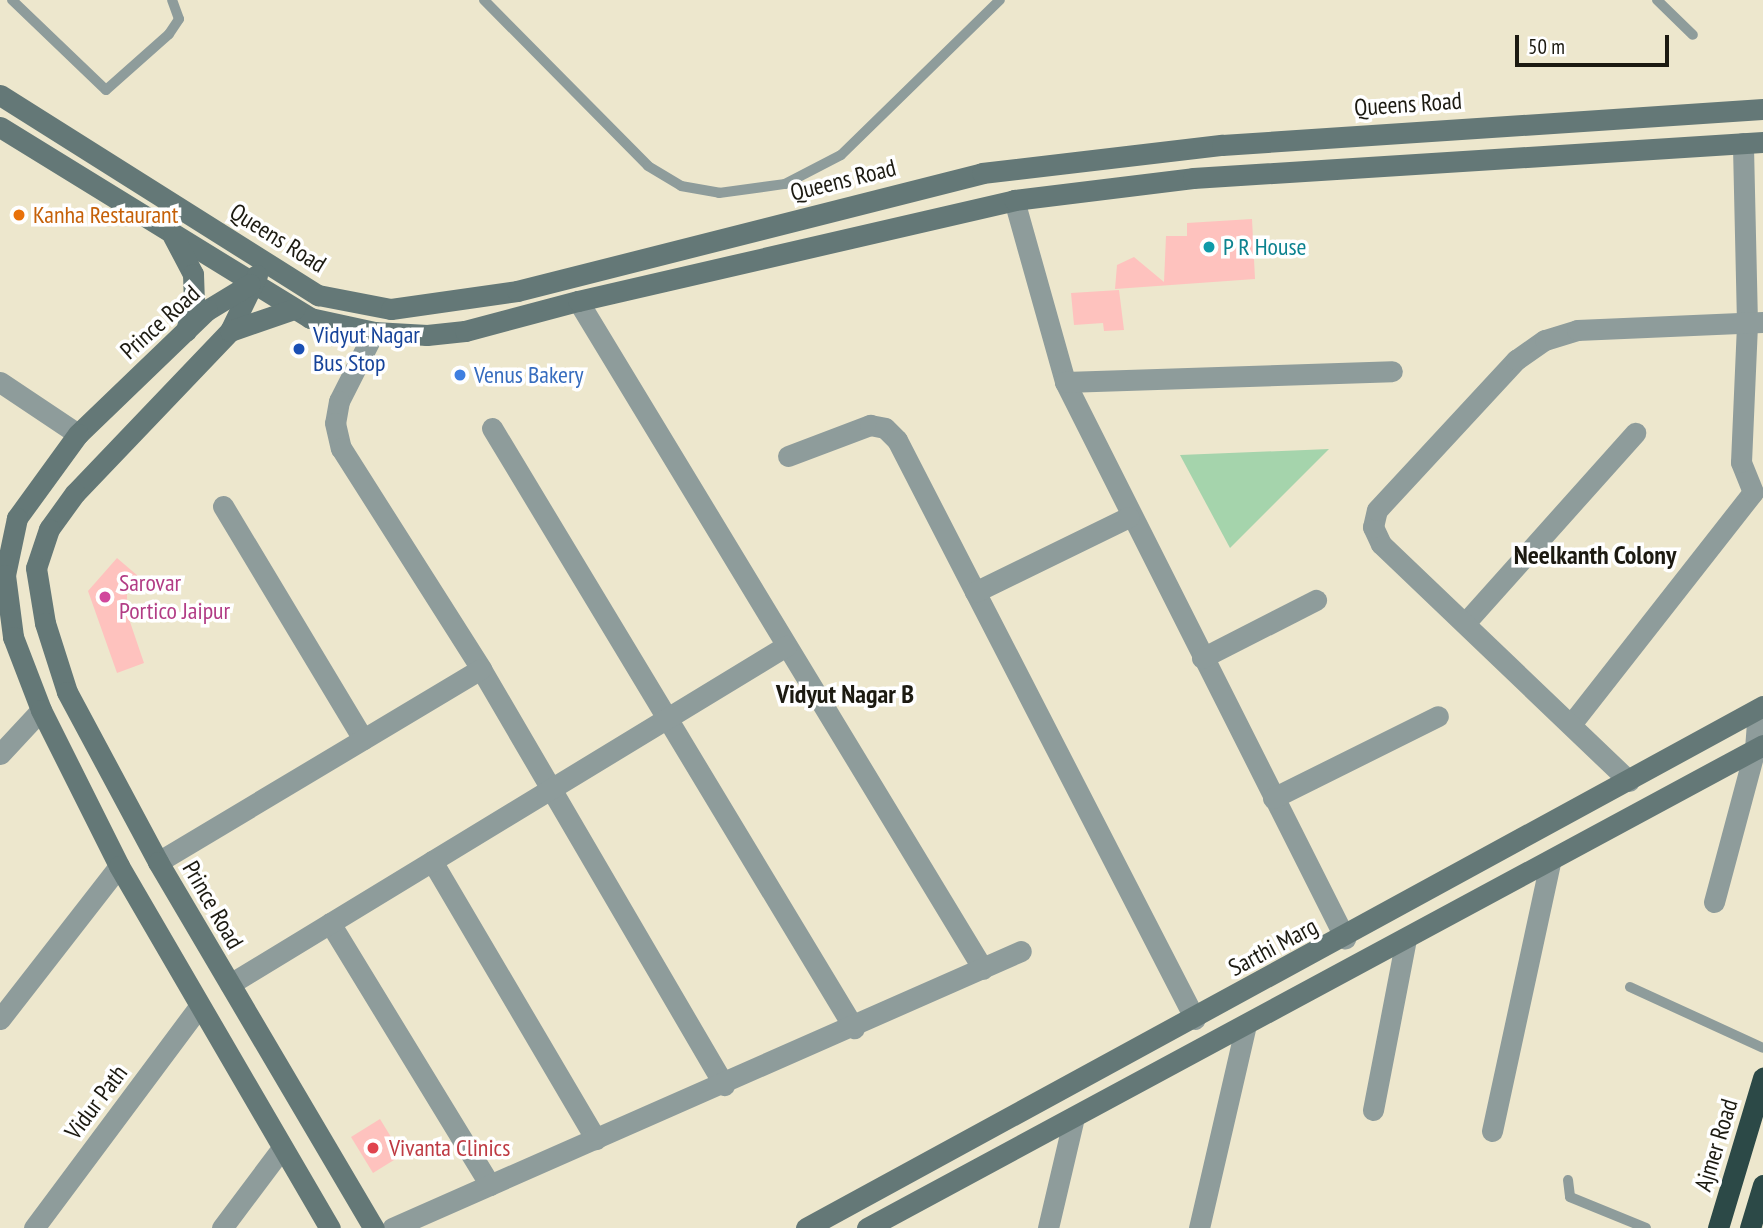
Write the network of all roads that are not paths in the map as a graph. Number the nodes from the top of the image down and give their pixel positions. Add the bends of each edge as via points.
1 (12, 0) edge
2 (172, 0) edge
3 (484, 0) edge
4 (1000, 0) edge
5 (1657, 0) edge
6 (1693, 35) dead end
7 (0, 95) edge
8 (1763, 109) edge
9 (0, 127) edge
10 (1753, 143) edge
11 (1014, 200) junction
12 (828, 210) junction
13 (172, 235) junction
14 (837, 240) junction
15 (266, 262) junction
16 (250, 284) junction
17 (578, 301) junction
18 (294, 309) junction
19 (1755, 323) edge
20 (230, 331) junction
21 (374, 332) junction
22 (185, 333) junction
23 (1392, 371) dead end
24 (0, 382) edge
25 (1065, 382) junction
26 (492, 428) dead end
27 (1635, 433) dead end
28 (78, 434) junction
29 (788, 456) dead end
30 (1758, 497) edge
31 (223, 506) dead end
32 (1129, 517) junction
33 (975, 592) junction
34 (1316, 600) dead end
35 (1466, 622) junction
36 (786, 646) junction
37 (1202, 658) junction
38 (481, 669) junction
39 (1761, 708) edge
40 (41, 710) junction
41 (667, 716) junction
42 (1438, 716) dead end
43 (1572, 723) junction
44 (363, 739) junction
45 (1759, 747) edge
46 (0, 754) edge
47 (1629, 781) junction
48 (551, 788) junction
49 (1273, 798) junction
50 (432, 861) junction
51 (158, 862) junction
52 (1550, 862) junction
53 (118, 866) junction
54 (1714, 902) dead end
55 (330, 923) junction
56 (1345, 938) junction
57 (1406, 938) junction
58 (1021, 951) dead end
59 (983, 969) junction
60 (230, 984) junction
61 (1630, 987) dead end
62 (1231, 999) junction
63 (199, 1007) junction
64 (0, 1019) edge
65 (1195, 1019) junction
66 (1246, 1026) junction
67 (853, 1028) junction
68 (1763, 1048) edge
69 (1763, 1078) edge
70 (724, 1085) junction
71 (1059, 1093) junction
72 (1373, 1110) dead end
73 (1073, 1121) junction
74 (1492, 1130) dead end
75 (597, 1139) junction
76 (282, 1148) junction
77 (1568, 1180) dead end
78 (490, 1185) junction
79 (1763, 1185) edge
80 (863, 1198) junction
81 (885, 1223) edge
82 (34, 1228) edge
83 (222, 1228) edge
84 (330, 1228) edge
85 (374, 1228) edge
86 (393, 1228) edge
87 (806, 1228) edge
88 (1048, 1228) edge
89 (1199, 1228) edge
90 (1646, 1228) edge
91 (1718, 1228) edge
92 (1751, 1228) edge

1 - 2 lane via 106,90 169,34 179,19
3 - 4 lane via 648,166 681,187 719,193 785,184 841,155
5 - 6 lane
7 - 15 street, Queens Road
8 - 12 street, Queens Road via 1222,145 982,173
9 - 13 street
10 - 11 street via 1193,178
10 - 19 street
11 - 14 street
11 - 25 street
12 - 14 street
12 - 15 street, Queens Road via 517,291 391,309 318,295
13 - 16 street
13 - 22 street via 192,274 194,301
14 - 17 street
15 - 16 street
16 - 18 street
16 - 20 street, Prince Road
16 - 22 street, Prince Road via 207,310
17 - 21 street via 465,331 427,335
17 - 36 street
18 - 20 street via 259,317
18 - 21 street via 310,318
19 - 30 street via 1741,462
19 - 35 street via 1577,330 1545,340 1516,360 1377,510 1373,527 1381,544
20 - 51 street, Prince Road via 75,493 49,529 36,568 45,623 67,692
21 - 38 street via 339,401 335,423 341,448
22 - 28 street, Prince Road
23 - 25 street
24 - 28 street
25 - 32 street
26 - 41 street
27 - 35 street
28 - 40 street, Prince Road via 17,518 5,575 13,636
29 - 33 street via 870,425 885,428 897,440
30 - 43 street
31 - 44 street
32 - 33 street
32 - 37 street
33 - 65 street
34 - 37 street
35 - 43 street
36 - 41 street
36 - 59 street
37 - 49 street
38 - 44 street
38 - 48 street
39 - 45 street
39 - 47 street, Sarthi Marg
40 - 46 street
40 - 53 street, Prince Road
41 - 48 street
41 - 67 street
42 - 49 street
43 - 47 street
44 - 51 street
45 - 52 street
45 - 54 street
47 - 56 street, Sarthi Marg
48 - 50 street
48 - 70 street
49 - 56 street
50 - 55 street
50 - 75 street
51 - 60 street, Prince Road
52 - 57 street
52 - 74 street
53 - 63 street, Prince Road
53 - 64 street
55 - 60 street
55 - 78 street
56 - 62 street, Sarthi Marg
57 - 66 street
57 - 72 street
58 - 59 street
59 - 67 street
60 - 85 street, Prince Road
61 - 68 lane
62 - 65 street, Sarthi Marg
62 - 66 street
63 - 76 street, Prince Road
63 - 82 street, Vidur Path
65 - 71 street, Sarthi Marg
66 - 73 street
66 - 89 street
67 - 70 street
69 - 91 highway, Ajmer Road
70 - 75 street
71 - 73 street
71 - 80 street, Sarthi Marg
73 - 81 street
73 - 88 street
75 - 78 street
76 - 83 street
76 - 84 street, Prince Road
77 - 90 lane via 1570,1197
78 - 86 street
79 - 92 highway
80 - 81 street
80 - 87 street, Sarthi Marg

